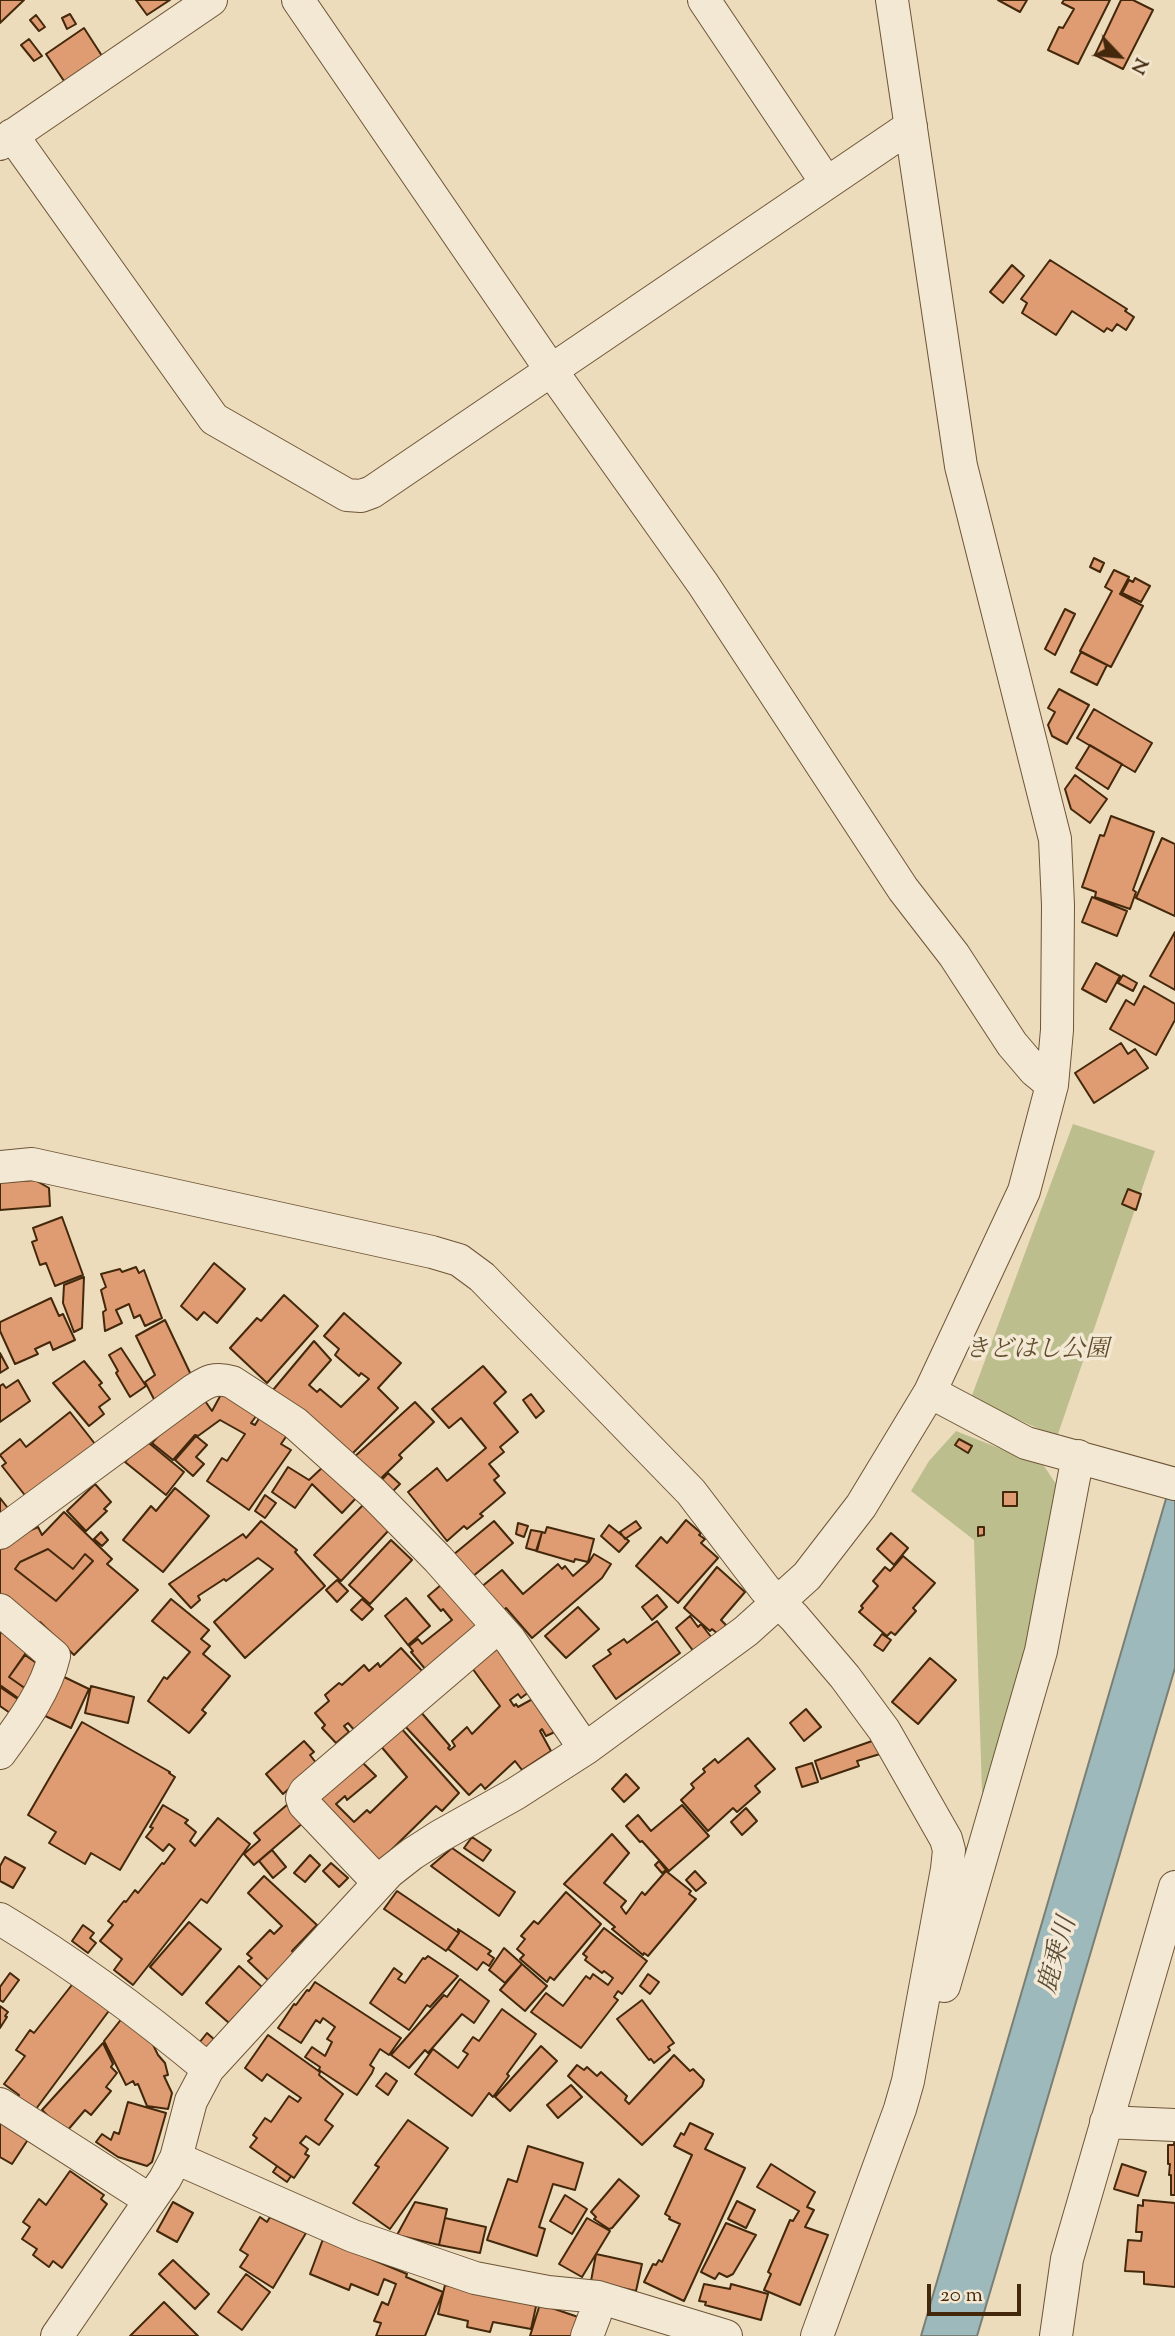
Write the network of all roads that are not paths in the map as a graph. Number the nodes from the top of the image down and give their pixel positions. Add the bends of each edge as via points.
1 (211, 0) edge
2 (298, 0) edge
3 (704, 0) edge
4 (892, 0) edge
5 (912, 126) junction
6 (6, 140) edge
7 (826, 182) junction
8 (551, 370) junction
9 (1052, 1085) junction
10 (0, 1167) edge
11 (930, 1392) junction
12 (1092, 1460) junction
13 (1175, 1484) edge
14 (0, 1533) edge
15 (780, 1602) junction
16 (0, 1610) edge
17 (498, 1627) junction
18 (585, 1748) junction
19 (0, 1753) edge
20 (379, 1883) junction
21 (1175, 1887) edge
22 (0, 1919) edge
23 (208, 2069) junction
24 (908, 2081) junction
25 (0, 2104) edge
26 (1106, 2122) junction
27 (1175, 2124) edge
28 (176, 2158) junction
29 (150, 2200) junction
30 (598, 2297) junction
31 (57, 2336) edge
32 (587, 2336) edge
33 (726, 2336) edge
34 (817, 2336) edge
35 (1056, 2336) edge

1 - 6 street
2 - 8 street
3 - 7 street
4 - 5 street
5 - 7 street
5 - 9 street via 961,466 1055,839 1057,1030
6 - 8 street via 214,419 347,495 372,492
7 - 8 street
8 - 9 street via 703,584 903,890 954,955 1012,1044
9 - 11 street via 1024,1191
10 - 15 street via 32,1164 459,1260 482,1277 691,1492
11 - 12 street via 1026,1443
11 - 15 street via 861,1506 807,1576
12 - 13 street
12 - 24 street via 944,1985
14 - 17 street via 194,1390 220,1379 295,1423 439,1559
15 - 18 street
15 - 24 street via 884,1730 949,1850
16 - 19 street via 54,1656 22,1723
17 - 18 street
17 - 20 street via 302,1798
18 - 20 street via 412,1854
20 - 23 street
21 - 26 street
22 - 23 street via 72,1964
23 - 28 street via 191,2101
24 - 34 street
25 - 29 street
26 - 27 street
26 - 35 street via 1067,2259
28 - 29 street
28 - 30 street via 353,2236 475,2278
29 - 31 street
30 - 32 street
30 - 33 street

